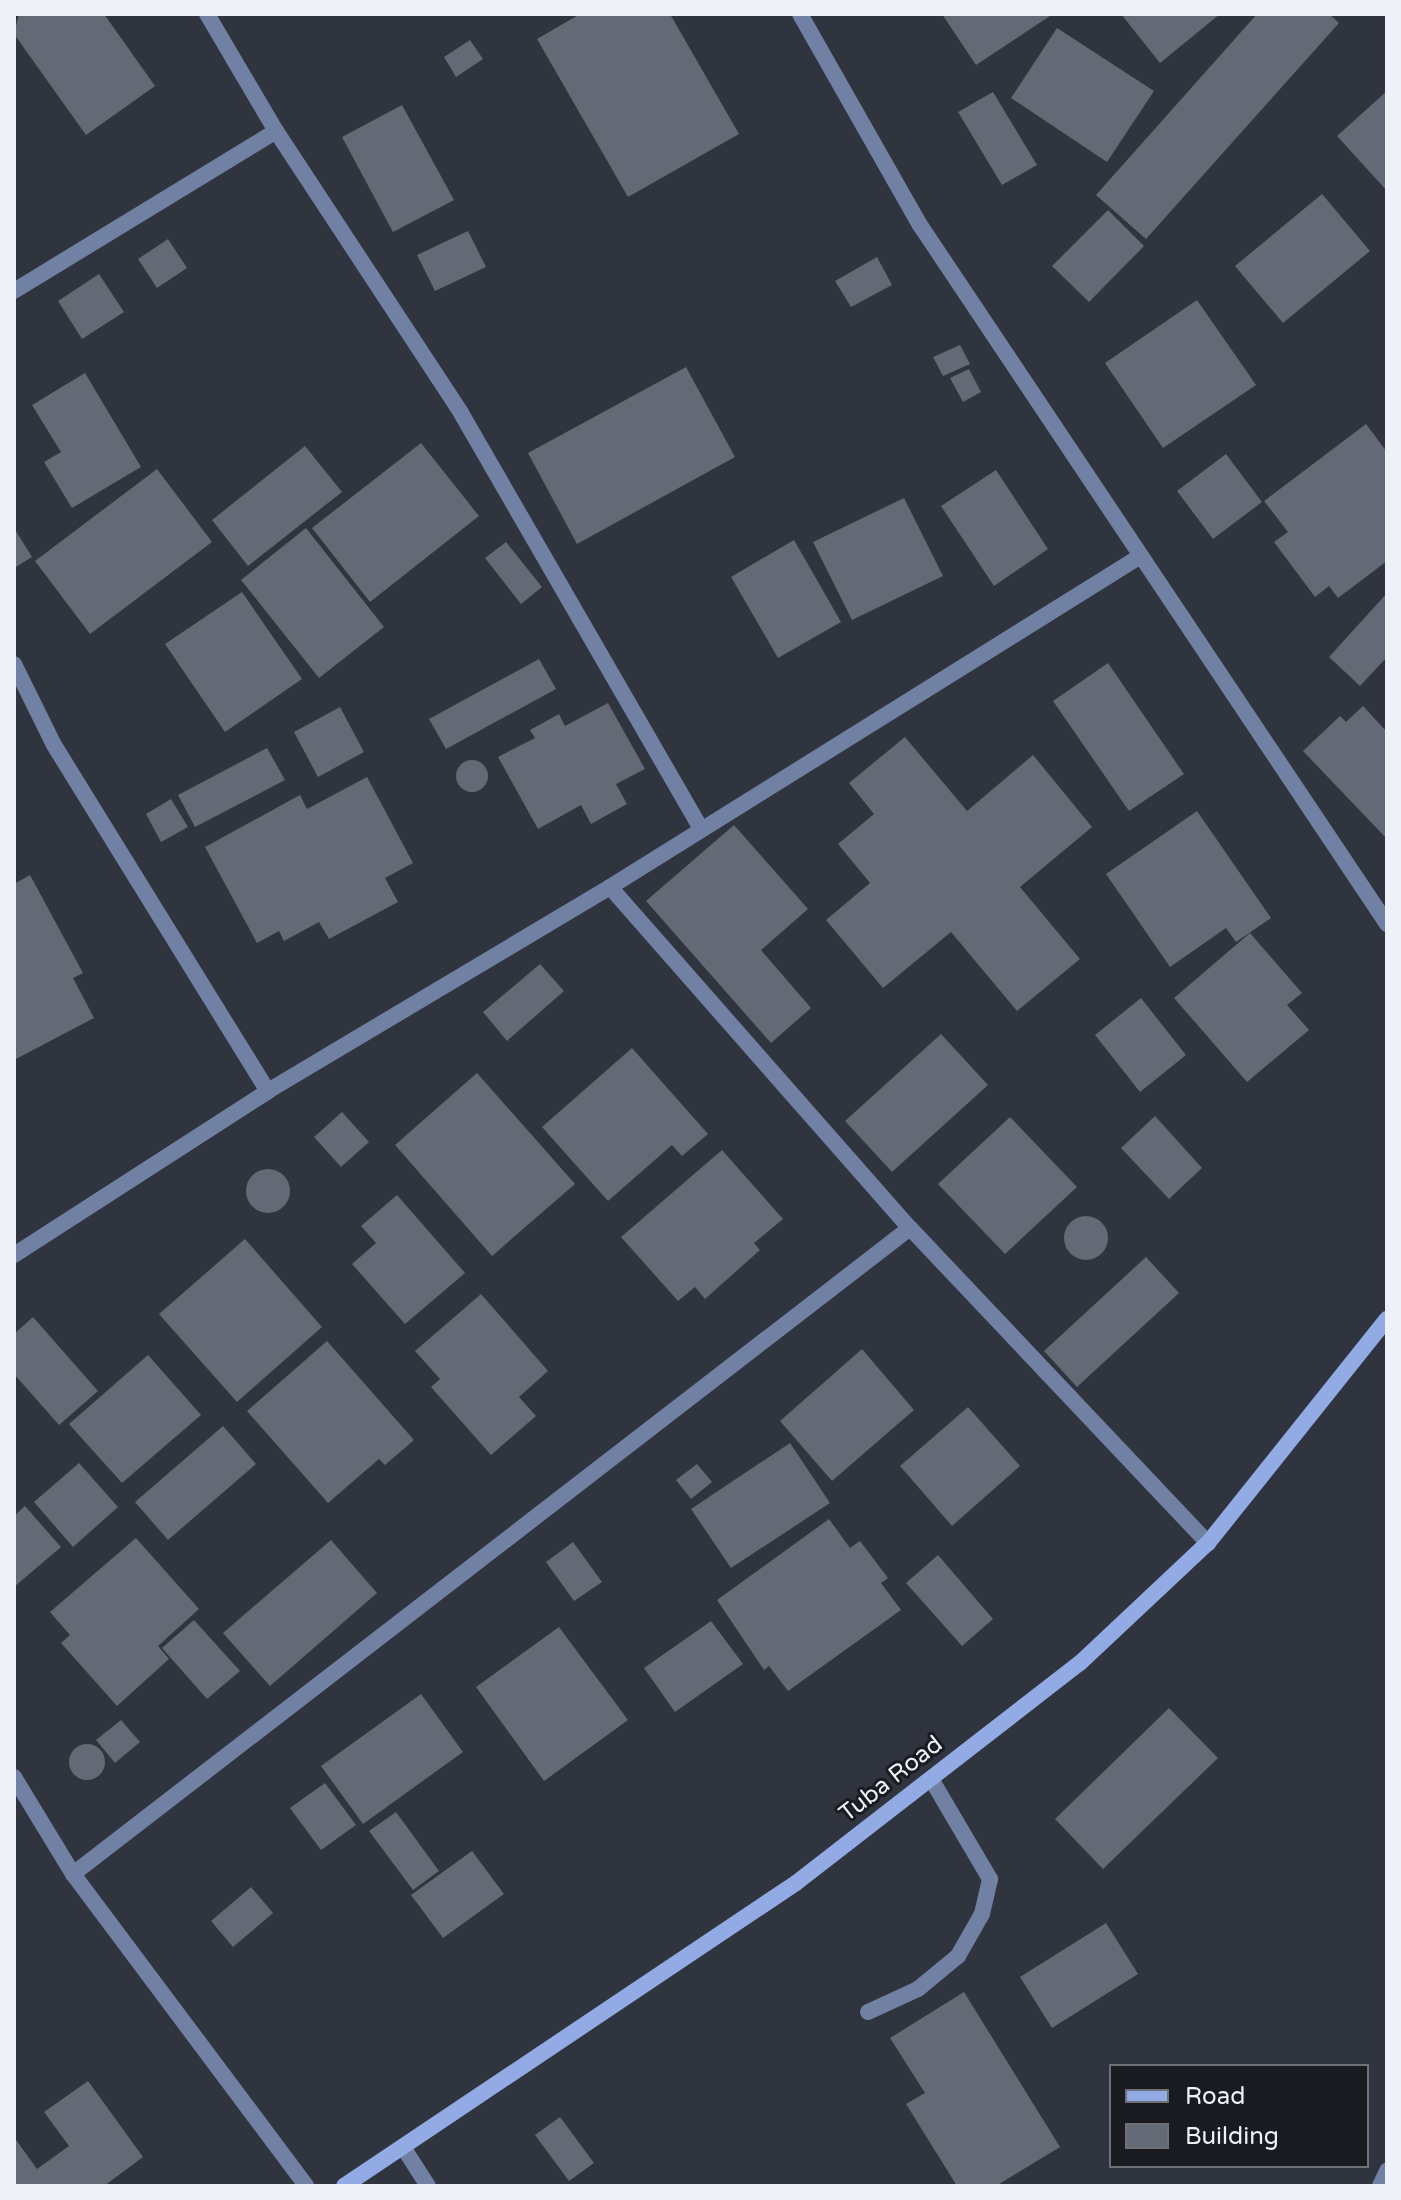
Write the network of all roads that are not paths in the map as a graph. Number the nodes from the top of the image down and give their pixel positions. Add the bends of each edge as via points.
1 (207, 14) edge
2 (800, 14) edge
3 (276, 131) junction
4 (14, 291) edge
5 (1139, 557) junction
6 (14, 664) edge
7 (700, 827) junction
8 (610, 887) junction
9 (1387, 924) edge
10 (268, 1091) junction
11 (910, 1228) junction
12 (14, 1255) edge
13 (1387, 1319) edge
14 (1208, 1543) junction
15 (14, 1777) edge
16 (931, 1779) junction
17 (73, 1874) junction
18 (868, 2012) dead end
19 (403, 2147) junction
20 (1387, 2171) edge
21 (306, 2186) edge
22 (344, 2186) edge
23 (428, 2186) edge
24 (1380, 2186) edge

1 - 3 street
2 - 5 street via 920,225 1103,495
3 - 4 street
3 - 7 street via 461,413
5 - 7 street
5 - 9 street
6 - 10 street via 54,745
7 - 8 street
8 - 10 street
8 - 11 street
10 - 12 street
11 - 14 street
11 - 17 street
13 - 14 street, Tuba Road
14 - 16 street, Tuba Road via 1080,1663
15 - 17 street
16 - 18 street via 990,1879 982,1914 958,1956 918,1989
16 - 19 street, Tuba Road via 796,1883
17 - 21 street
19 - 22 street, Tuba Road
19 - 23 street
20 - 24 street

